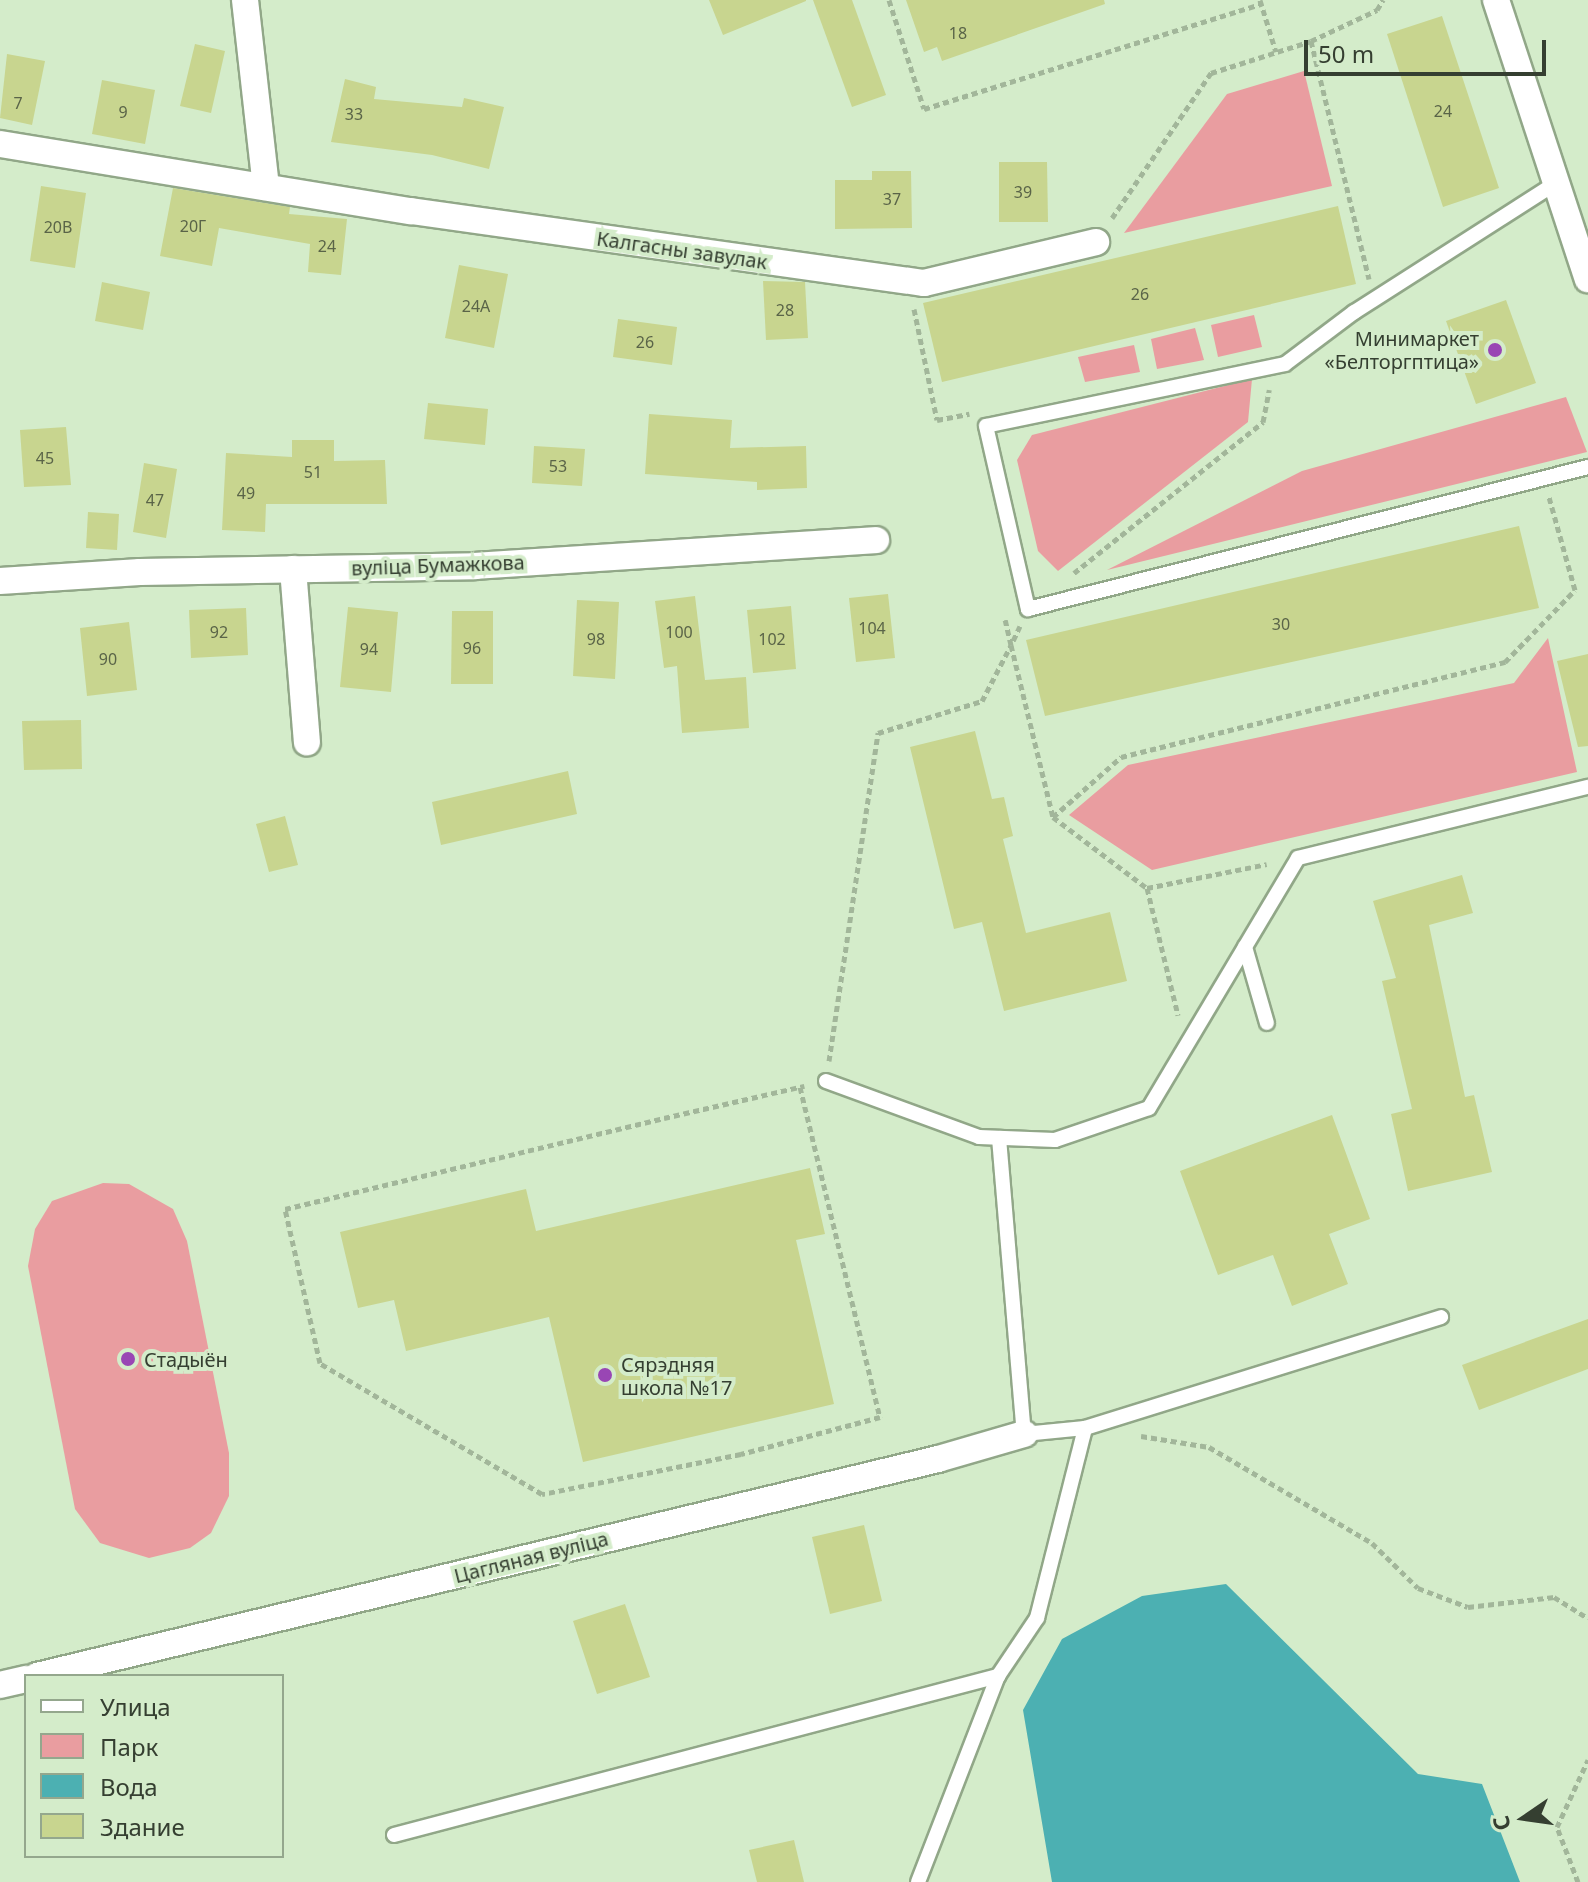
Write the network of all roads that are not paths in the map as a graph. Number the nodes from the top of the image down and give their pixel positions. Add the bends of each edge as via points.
1 (245, 0) edge
2 (1496, 0) edge
3 (0, 144) edge
4 (1556, 183) junction
5 (266, 187) junction
6 (1096, 242) road end
7 (1588, 279) edge
8 (1588, 467) edge
9 (876, 540) dead end
10 (293, 569) junction
11 (0, 581) edge
12 (307, 742) dead end
13 (1588, 787) edge
14 (1245, 947) junction
15 (1267, 1023) dead end
16 (826, 1081) road end
17 (999, 1138) junction
18 (1441, 1317) dead end
19 (1085, 1428) junction
20 (1024, 1434) junction
21 (45, 1674) edge
22 (998, 1676) junction
23 (24, 1679) edge
24 (0, 1685) edge
25 (394, 1835) dead end
26 (918, 1882) edge

1 - 5 street
2 - 4 street
3 - 5 street, Калгасны завулак
4 - 7 street
4 - 8 lane via 1354,312 1285,364 986,426 1028,609
5 - 6 street, Калгасны завулак via 924,283
9 - 10 street, вуліца Бумажкова via 475,566
10 - 11 street, вуліца Бумажкова
10 - 12 street
13 - 14 lane via 1298,858
14 - 15 lane
14 - 17 lane via 1149,1108 1055,1140
16 - 17 lane via 979,1137
17 - 20 lane
18 - 19 lane
19 - 20 lane
19 - 22 lane via 1037,1618
20 - 21 street, Цагляная вуліца
22 - 25 lane
22 - 26 lane
23 - 24 street

